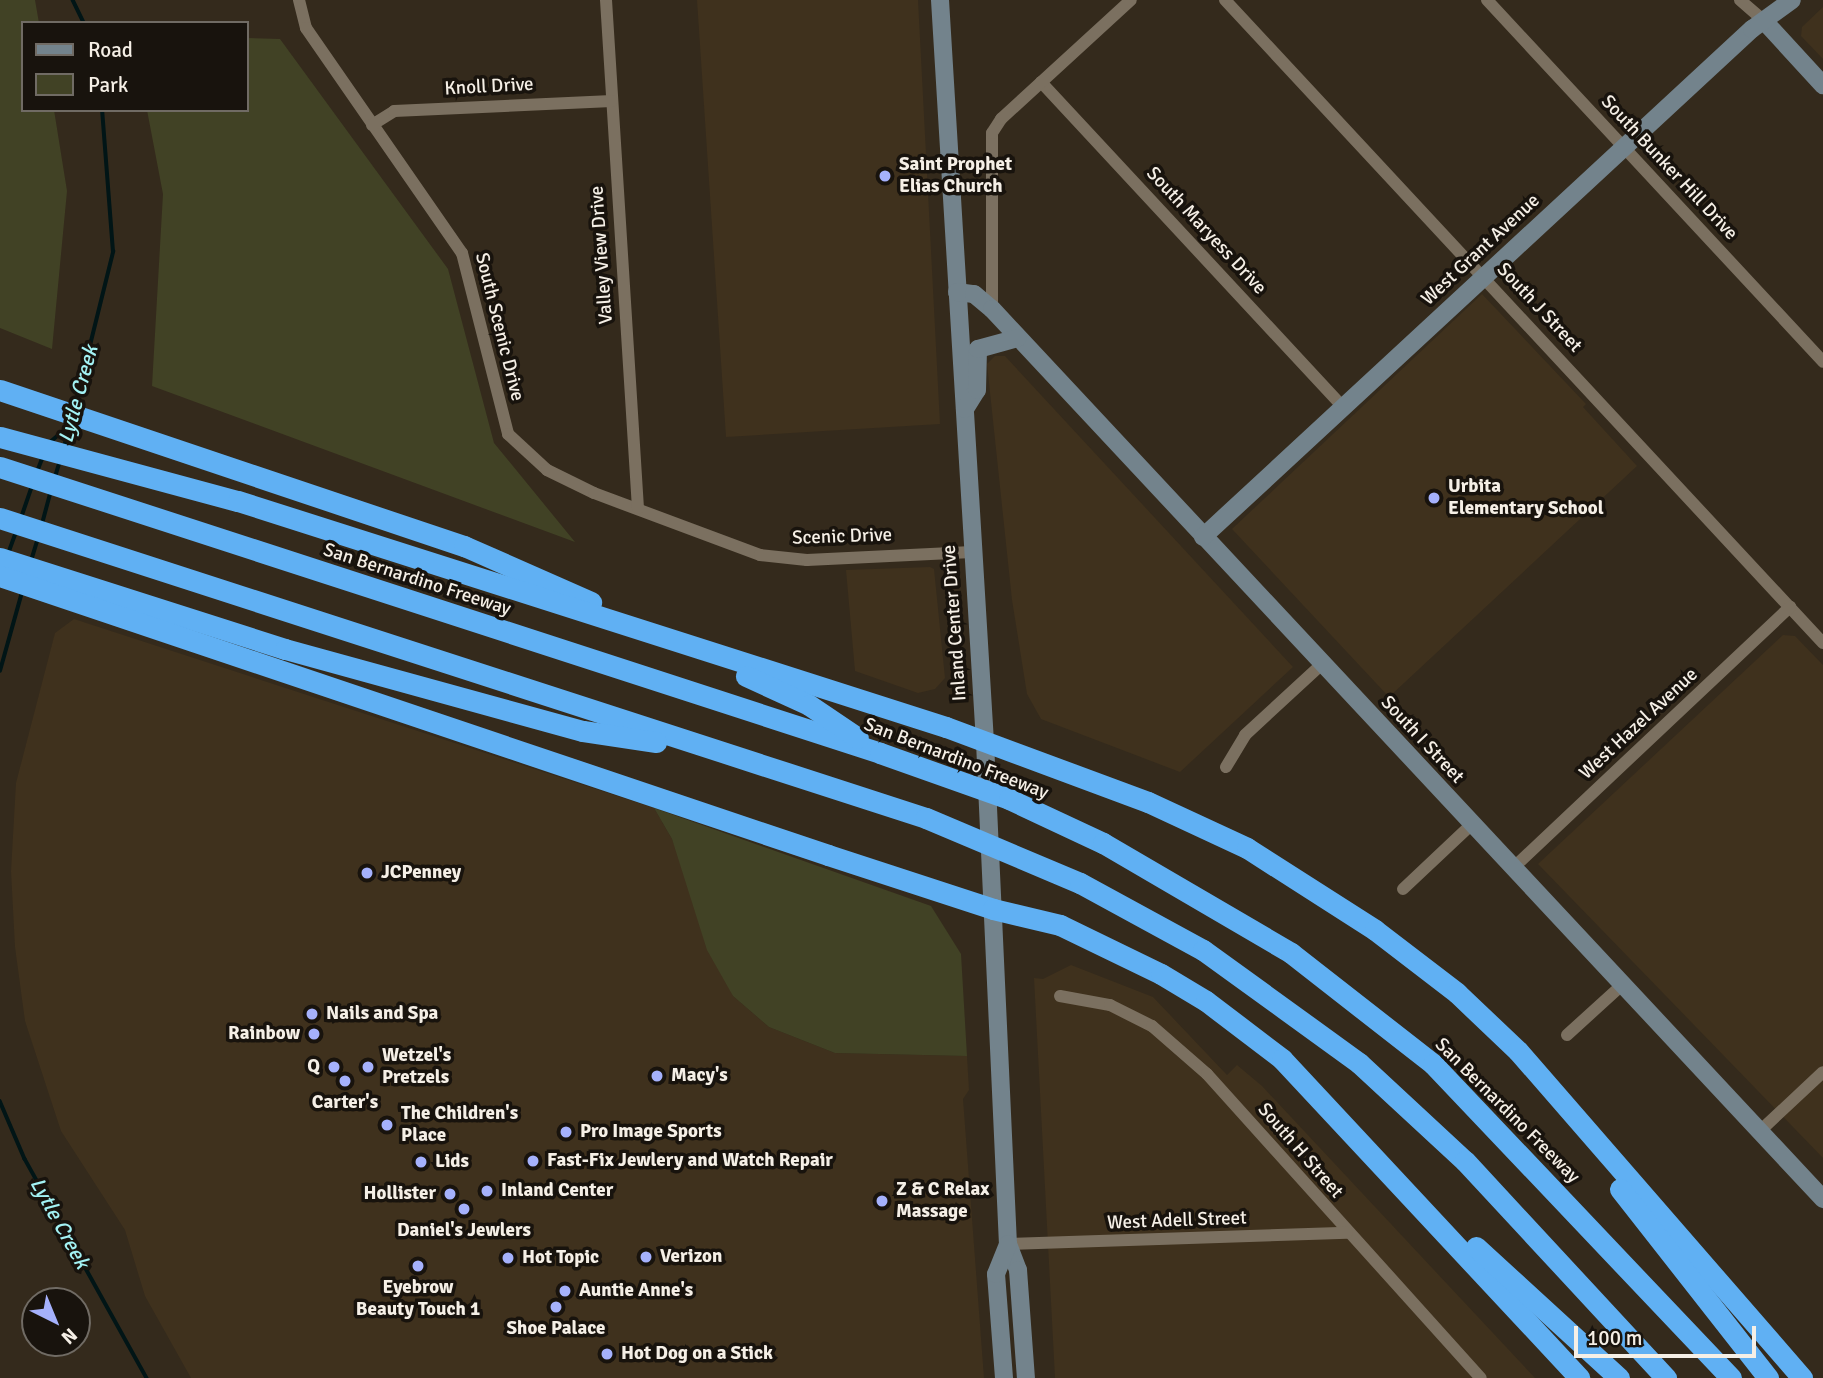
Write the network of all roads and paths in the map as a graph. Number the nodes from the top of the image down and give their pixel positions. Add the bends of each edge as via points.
1 (299, 0) edge
2 (606, 0) edge
3 (940, 0) edge
4 (1131, 0) edge
5 (1226, 0) edge
6 (1487, 0) edge
7 (1740, 0) edge
8 (1792, 0) edge
9 (1765, 22) junction
10 (1041, 82) junction
11 (1823, 85) edge
12 (612, 101) junction
13 (372, 125) junction
14 (1623, 148) junction
15 (1484, 277) junction
16 (957, 292) junction
17 (992, 309) junction
18 (1018, 338) junction
19 (1823, 362) edge
20 (0, 390) edge
21 (1343, 407) junction
22 (965, 409) junction
23 (9, 440) edge
24 (5, 469) edge
25 (638, 508) junction
26 (0, 518) edge
27 (1203, 537) junction
28 (972, 552) junction
29 (0, 558) edge
30 (0, 576) edge
31 (1790, 607) junction
32 (1823, 642) edge
33 (1322, 664) junction
34 (707, 749) junction
35 (880, 752) junction
36 (985, 752) junction
37 (1226, 767) dead end
38 (1472, 824) junction
39 (1513, 868) junction
40 (1403, 888) dead end
41 (993, 909) junction
42 (1375, 930) junction
43 (1623, 984) junction
44 (1060, 996) dead end
45 (1567, 1035) dead end
46 (1823, 1072) edge
47 (1303, 1081) junction
48 (1760, 1131) junction
49 (1823, 1199) edge
50 (1347, 1234) junction
51 (1008, 1244) junction
52 (1004, 1378) edge
53 (1026, 1378) edge
54 (1481, 1378) edge
55 (1579, 1378) edge
56 (1619, 1378) edge
57 (1666, 1378) edge
58 (1731, 1378) edge
59 (1768, 1378) edge
60 (1802, 1378) edge

1 - 13 street, South Scenic Drive via 306,28
2 - 12 street, Valley View Drive
3 - 16 street, Inland Center Drive
4 - 10 street
5 - 15 street, South J Street
6 - 14 street, South Bunker Hill Drive
7 - 9 street
8 - 9 street, West Grant Avenue
9 - 11 street
9 - 14 street, West Grant Avenue
10 - 17 street via 992,133
10 - 21 street, South Maryess Drive
12 - 13 street, Knoll Drive via 394,111
12 - 25 street, Valley View Drive
13 - 25 street, South Scenic Drive via 462,253 508,434 547,470 594,494
14 - 15 street, West Grant Avenue
14 - 19 street, South Bunker Hill Drive
15 - 21 street, West Grant Avenue
15 - 31 street, South J Street
16 - 17 street, South I Street via 974,294
16 - 22 street, Inland Center Drive
17 - 18 street, South I Street
18 - 22 street via 978,349 977,390
18 - 27 street, South I Street
20 - 35 highway via 464,546 809,705
21 - 27 street, West Grant Avenue
22 - 28 street, Inland Center Drive
23 - 36 highway via 238,501 453,569 833,692
24 - 35 highway, San Bernardino Freeway
25 - 28 street, Scenic Drive via 760,555 807,560
26 - 34 highway via 459,664
27 - 33 street, South I Street
28 - 36 street, Inland Center Drive
29 - 34 highway via 208,627 583,731
30 - 41 highway
31 - 32 street, South J Street
31 - 39 street, West Hazel Avenue
33 - 37 street via 1245,734
33 - 38 street, South I Street
34 - 57 highway via 926,818 1080,883 1203,950 1268,993 1399,1097 1465,1161
35 - 58 highway, San Bernardino Freeway via 1009,799 1103,843 1292,953 1433,1064
36 - 41 street, Inland Center Drive
36 - 42 highway via 1185,818 1247,848
38 - 39 street, South I Street
38 - 40 street
39 - 43 street, South I Street
41 - 47 highway via 1060,925 1161,974 1254,1036
41 - 51 street, Inland Center Drive
42 - 59 highway via 1473,1022 1561,1117
42 - 60 highway via 1449,986 1518,1051
43 - 45 street
43 - 48 street, South I Street
44 - 50 street, South H Street via 1110,1006 1152,1026 1207,1074
46 - 48 street
47 - 55 highway
47 - 56 highway via 1331,1099 1442,1215
48 - 49 street, South I Street
50 - 51 street, West Adell Street
50 - 54 street, South H Street
51 - 52 street, Inland Center Drive via 996,1274
51 - 53 street, Inland Center Drive via 1018,1270

